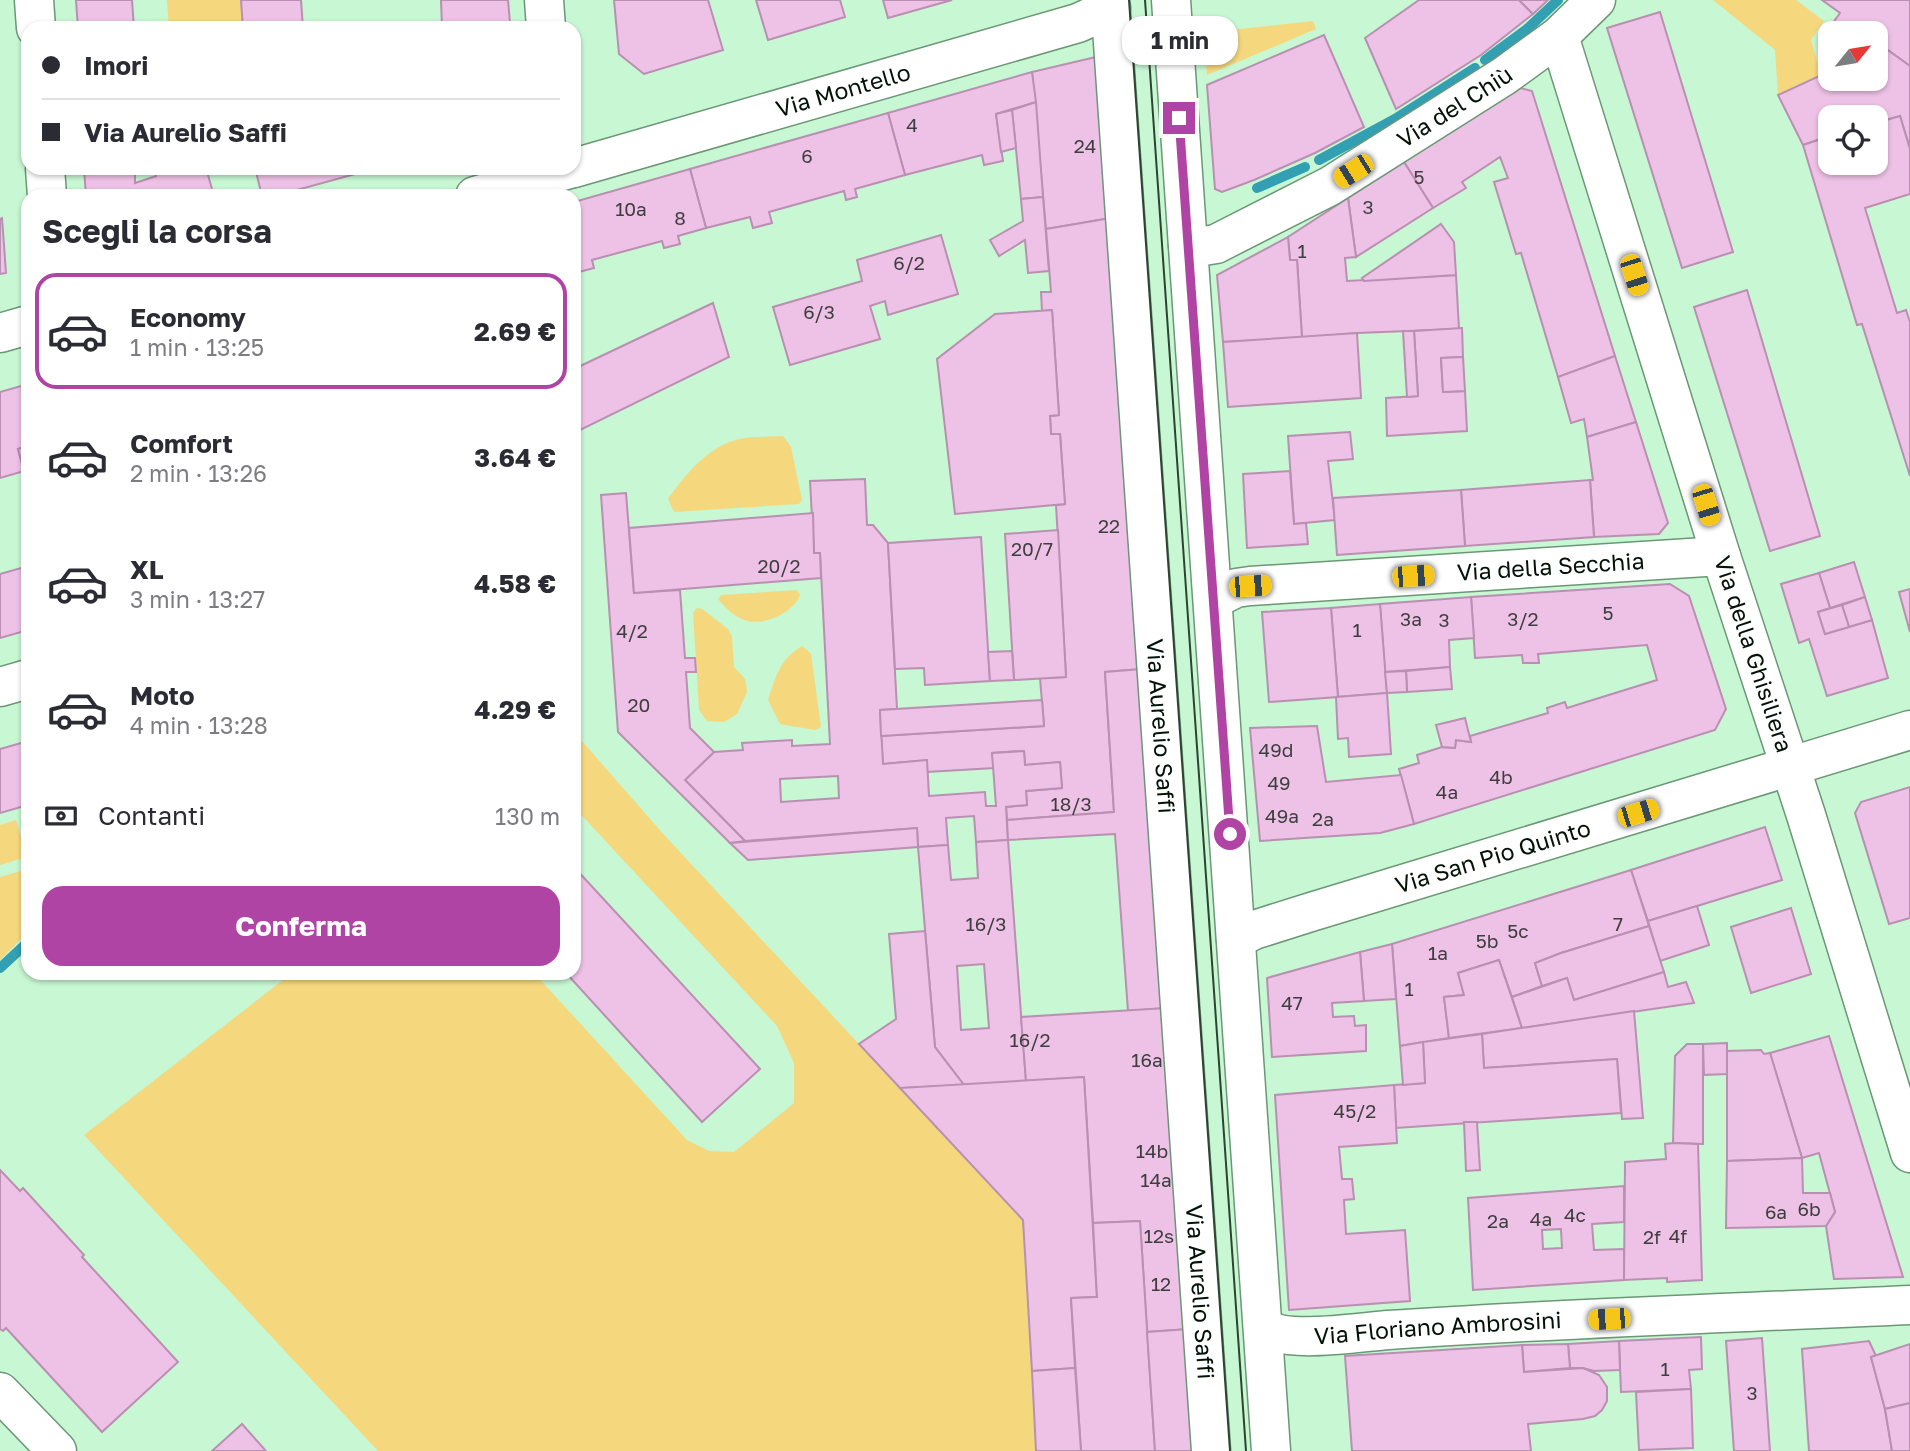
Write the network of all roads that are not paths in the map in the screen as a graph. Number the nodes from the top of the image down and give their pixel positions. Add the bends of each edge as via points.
1 (34, 0) edge
2 (544, 0) edge
3 (1171, 0) edge
4 (1595, 0) edge
5 (1110, 4) edge
6 (36, 21) edge
7 (546, 21) edge
8 (1559, 36) junction
9 (581, 165) edge
10 (546, 175) edge
11 (499, 189) edge
12 (1188, 245) junction
13 (21, 327) edge
14 (0, 333) edge
15 (1721, 556) junction
16 (1214, 599) junction
17 (21, 681) edge
18 (0, 687) edge
19 (1910, 730) edge
20 (1790, 767) junction
21 (1236, 939) junction
22 (1910, 1153) edge
23 (1910, 1305) edge
24 (1263, 1326) junction
25 (0, 1392) edge
26 (57, 1451) edge
27 (1211, 1451) edge
28 (1272, 1451) edge

1 - 6 street
2 - 7 street
3 - 12 street
4 - 8 street, Via del Chiù
5 - 9 street, Via Montello via 1097,17
5 - 27 street, Via Aurelio Saffi
8 - 12 street, Via del Chiù via 1330,186 1216,244
8 - 15 street, Via della Ghisiliera
10 - 11 street, Via Montello
12 - 16 street
13 - 14 street
15 - 16 street, Via della Secchia via 1250,586
15 - 20 street, Via della Ghisiliera
16 - 21 street
17 - 18 street
19 - 20 street, Via San Pio Quinto
20 - 21 street, Via San Pio Quinto via 1311,912
20 - 22 street, Via della Ghisiliera
21 - 24 street
23 - 24 street, Via Floriano Ambrosini via 1299,1336 1275,1334
24 - 28 street
25 - 26 street

